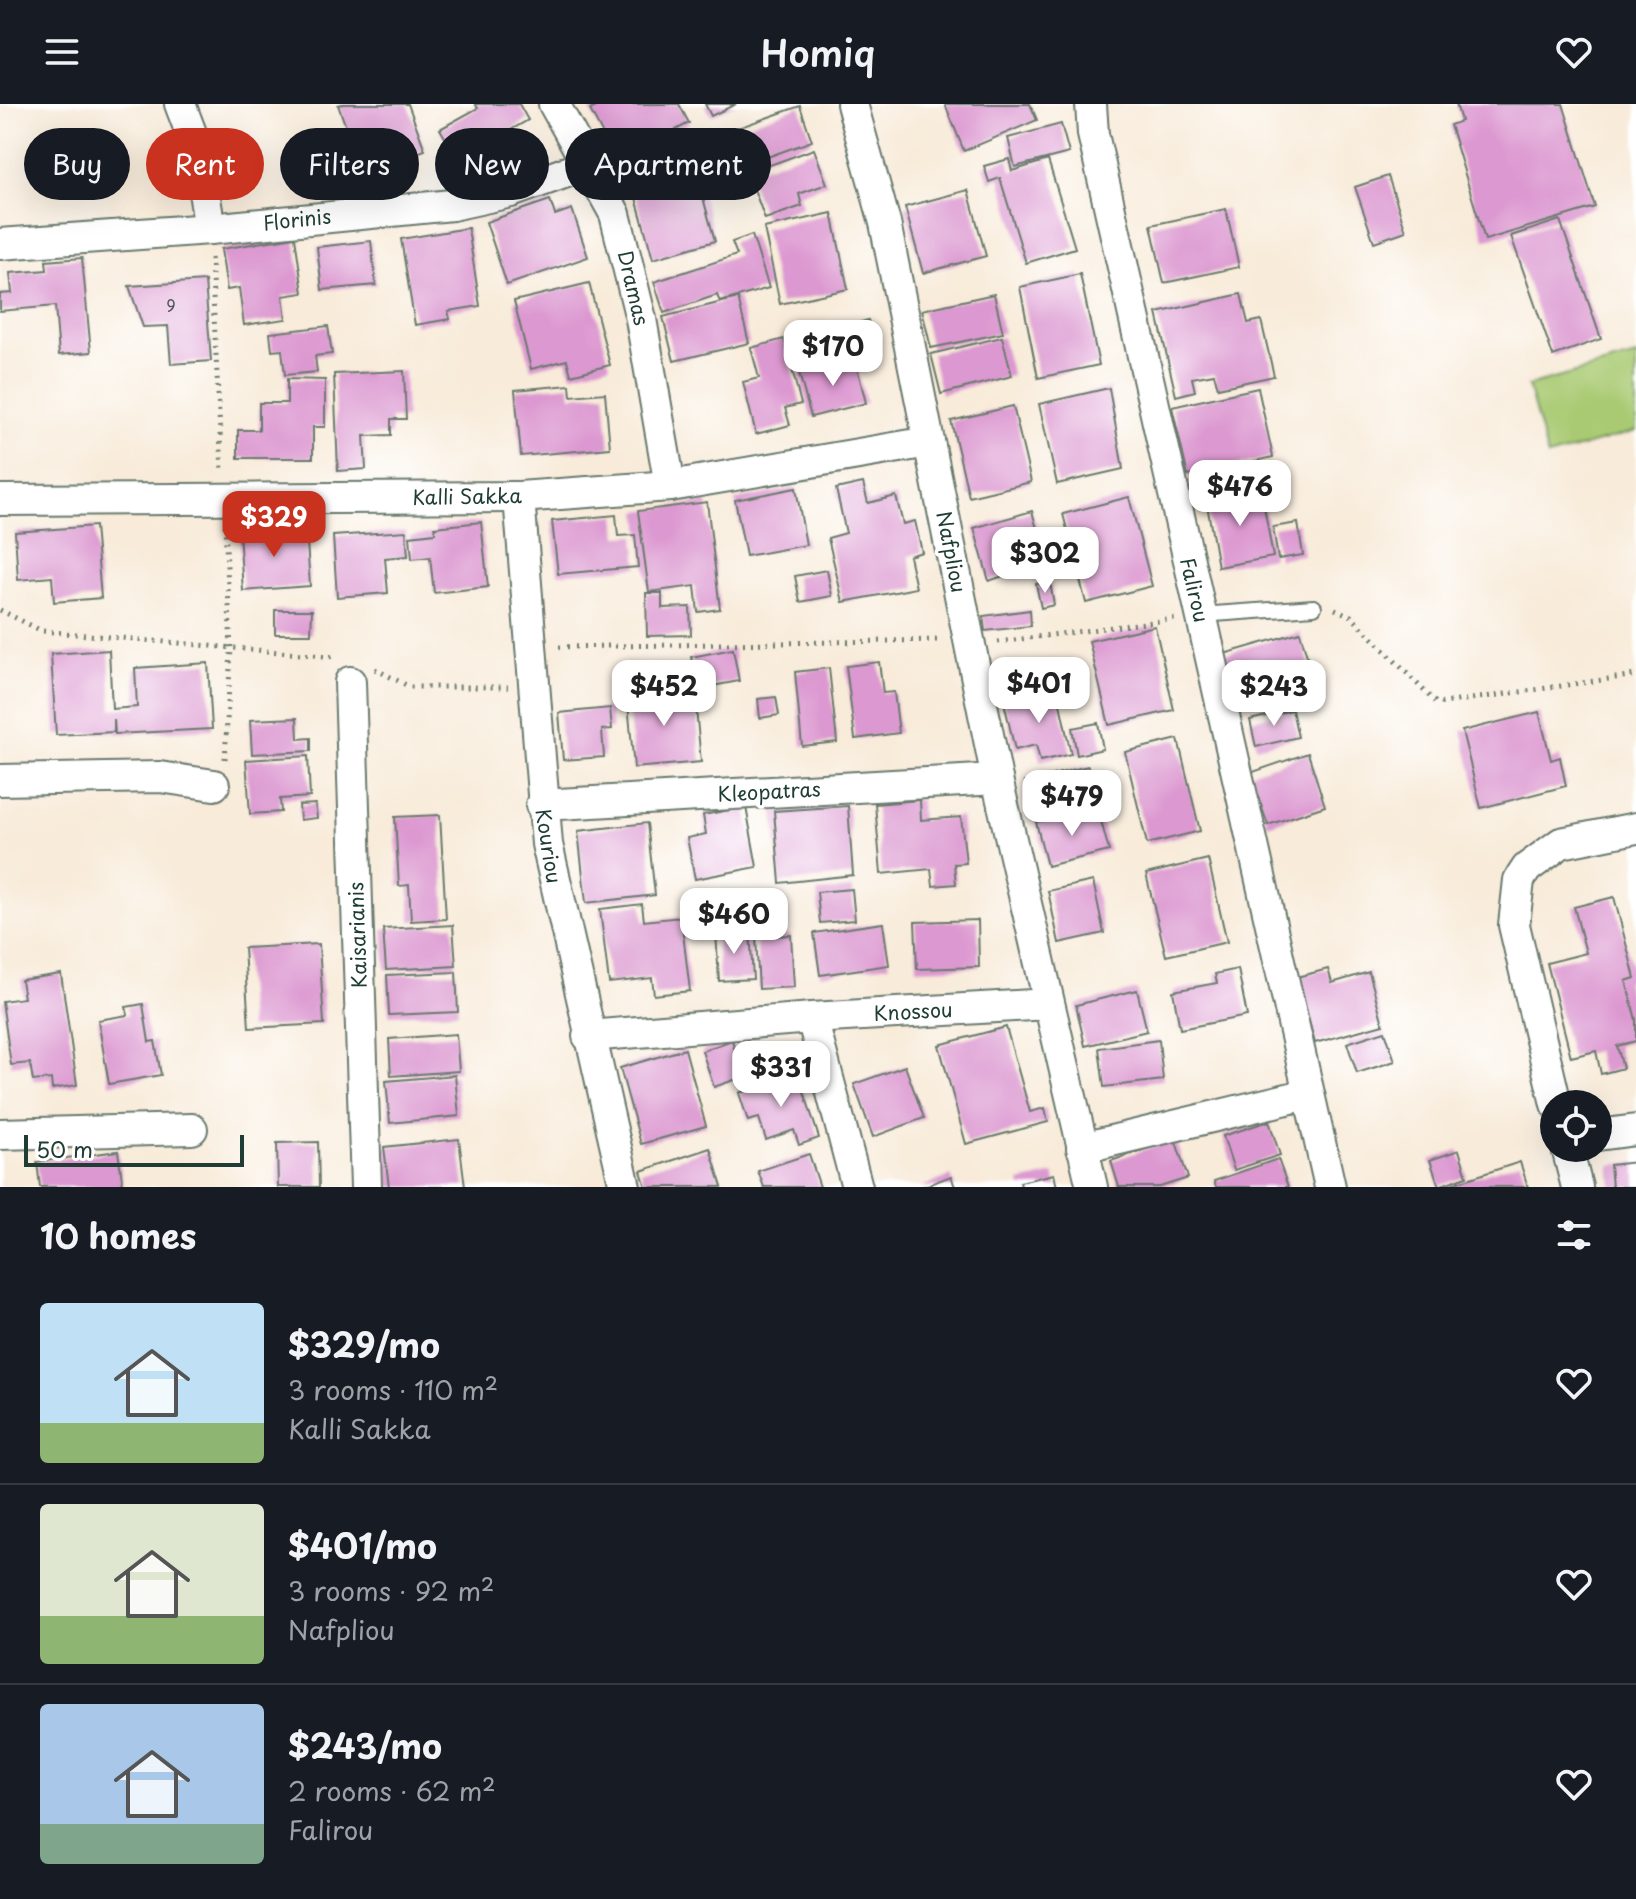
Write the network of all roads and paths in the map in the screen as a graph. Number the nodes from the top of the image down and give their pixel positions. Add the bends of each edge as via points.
1 (180, 104) edge
2 (554, 104) edge
3 (852, 104) edge
4 (1092, 119) edge
5 (568, 128) edge
6 (565, 173) edge
7 (608, 200) edge
8 (210, 229) junction
9 (0, 244) edge
10 (929, 442) junction
11 (670, 486) junction
12 (519, 497) junction
13 (223, 499) junction
14 (0, 500) edge
15 (1314, 607) joint
16 (0, 610) edge
17 (1200, 615) junction
18 (970, 646) junction
19 (530, 648) junction
20 (231, 649) junction
21 (351, 667) junction
22 (1636, 675) edge
23 (533, 688) junction
24 (997, 779) junction
25 (0, 780) edge
26 (214, 785) joint
27 (541, 805) junction
28 (1636, 828) edge
29 (1048, 1004) junction
30 (812, 1018) junction
31 (588, 1036) junction
32 (1553, 1090) edge
33 (1308, 1094) junction
34 (192, 1129) dead end
35 (1636, 1130) edge
36 (1612, 1133) edge
37 (0, 1134) edge
38 (1082, 1148) junction
39 (1571, 1162) edge
40 (366, 1187) edge
41 (625, 1187) edge
42 (857, 1187) edge
43 (1092, 1187) edge
44 (1330, 1187) edge
45 (1577, 1187) edge

1 - 8 street via 197,149
2 - 5 street, Dramas
3 - 10 street, Nafpliou via 885,223
4 - 17 street, Falirou
6 - 8 street, Florinis via 452,205
7 - 11 street, Dramas via 641,319
8 - 9 street, Florinis
8 - 13 path
10 - 11 street, Kalli Sakka
10 - 18 street, Nafpliou
11 - 12 street, Kalli Sakka
12 - 13 street, Kalli Sakka
12 - 19 street, Kouriou
13 - 14 street, Kalli Sakka
13 - 20 path
15 - 17 lane
15 - 22 path via 1351,616 1437,704
16 - 20 path via 42,631
17 - 18 path
17 - 33 street, Falirou
18 - 19 path via 950,640
18 - 24 street, Nafpliou
19 - 23 street, Kouriou
20 - 21 path
20 - 26 path via 227,753
21 - 23 path via 410,687
21 - 40 street, Kaisarianis
23 - 27 street, Kouriou
24 - 27 street, Kleopatras
24 - 29 street, Nafpliou
25 - 26 street via 160,777
27 - 31 street, Kouriou
28 - 32 street via 1561,843 1519,880 1514,925
29 - 30 street, Knossou
29 - 38 street, Nafpliou
30 - 31 street, Knossou
30 - 42 street
31 - 41 street, Kouriou
33 - 38 street
33 - 44 street, Falirou
34 - 37 street
35 - 36 street
38 - 43 street, Nafpliou
39 - 45 street

